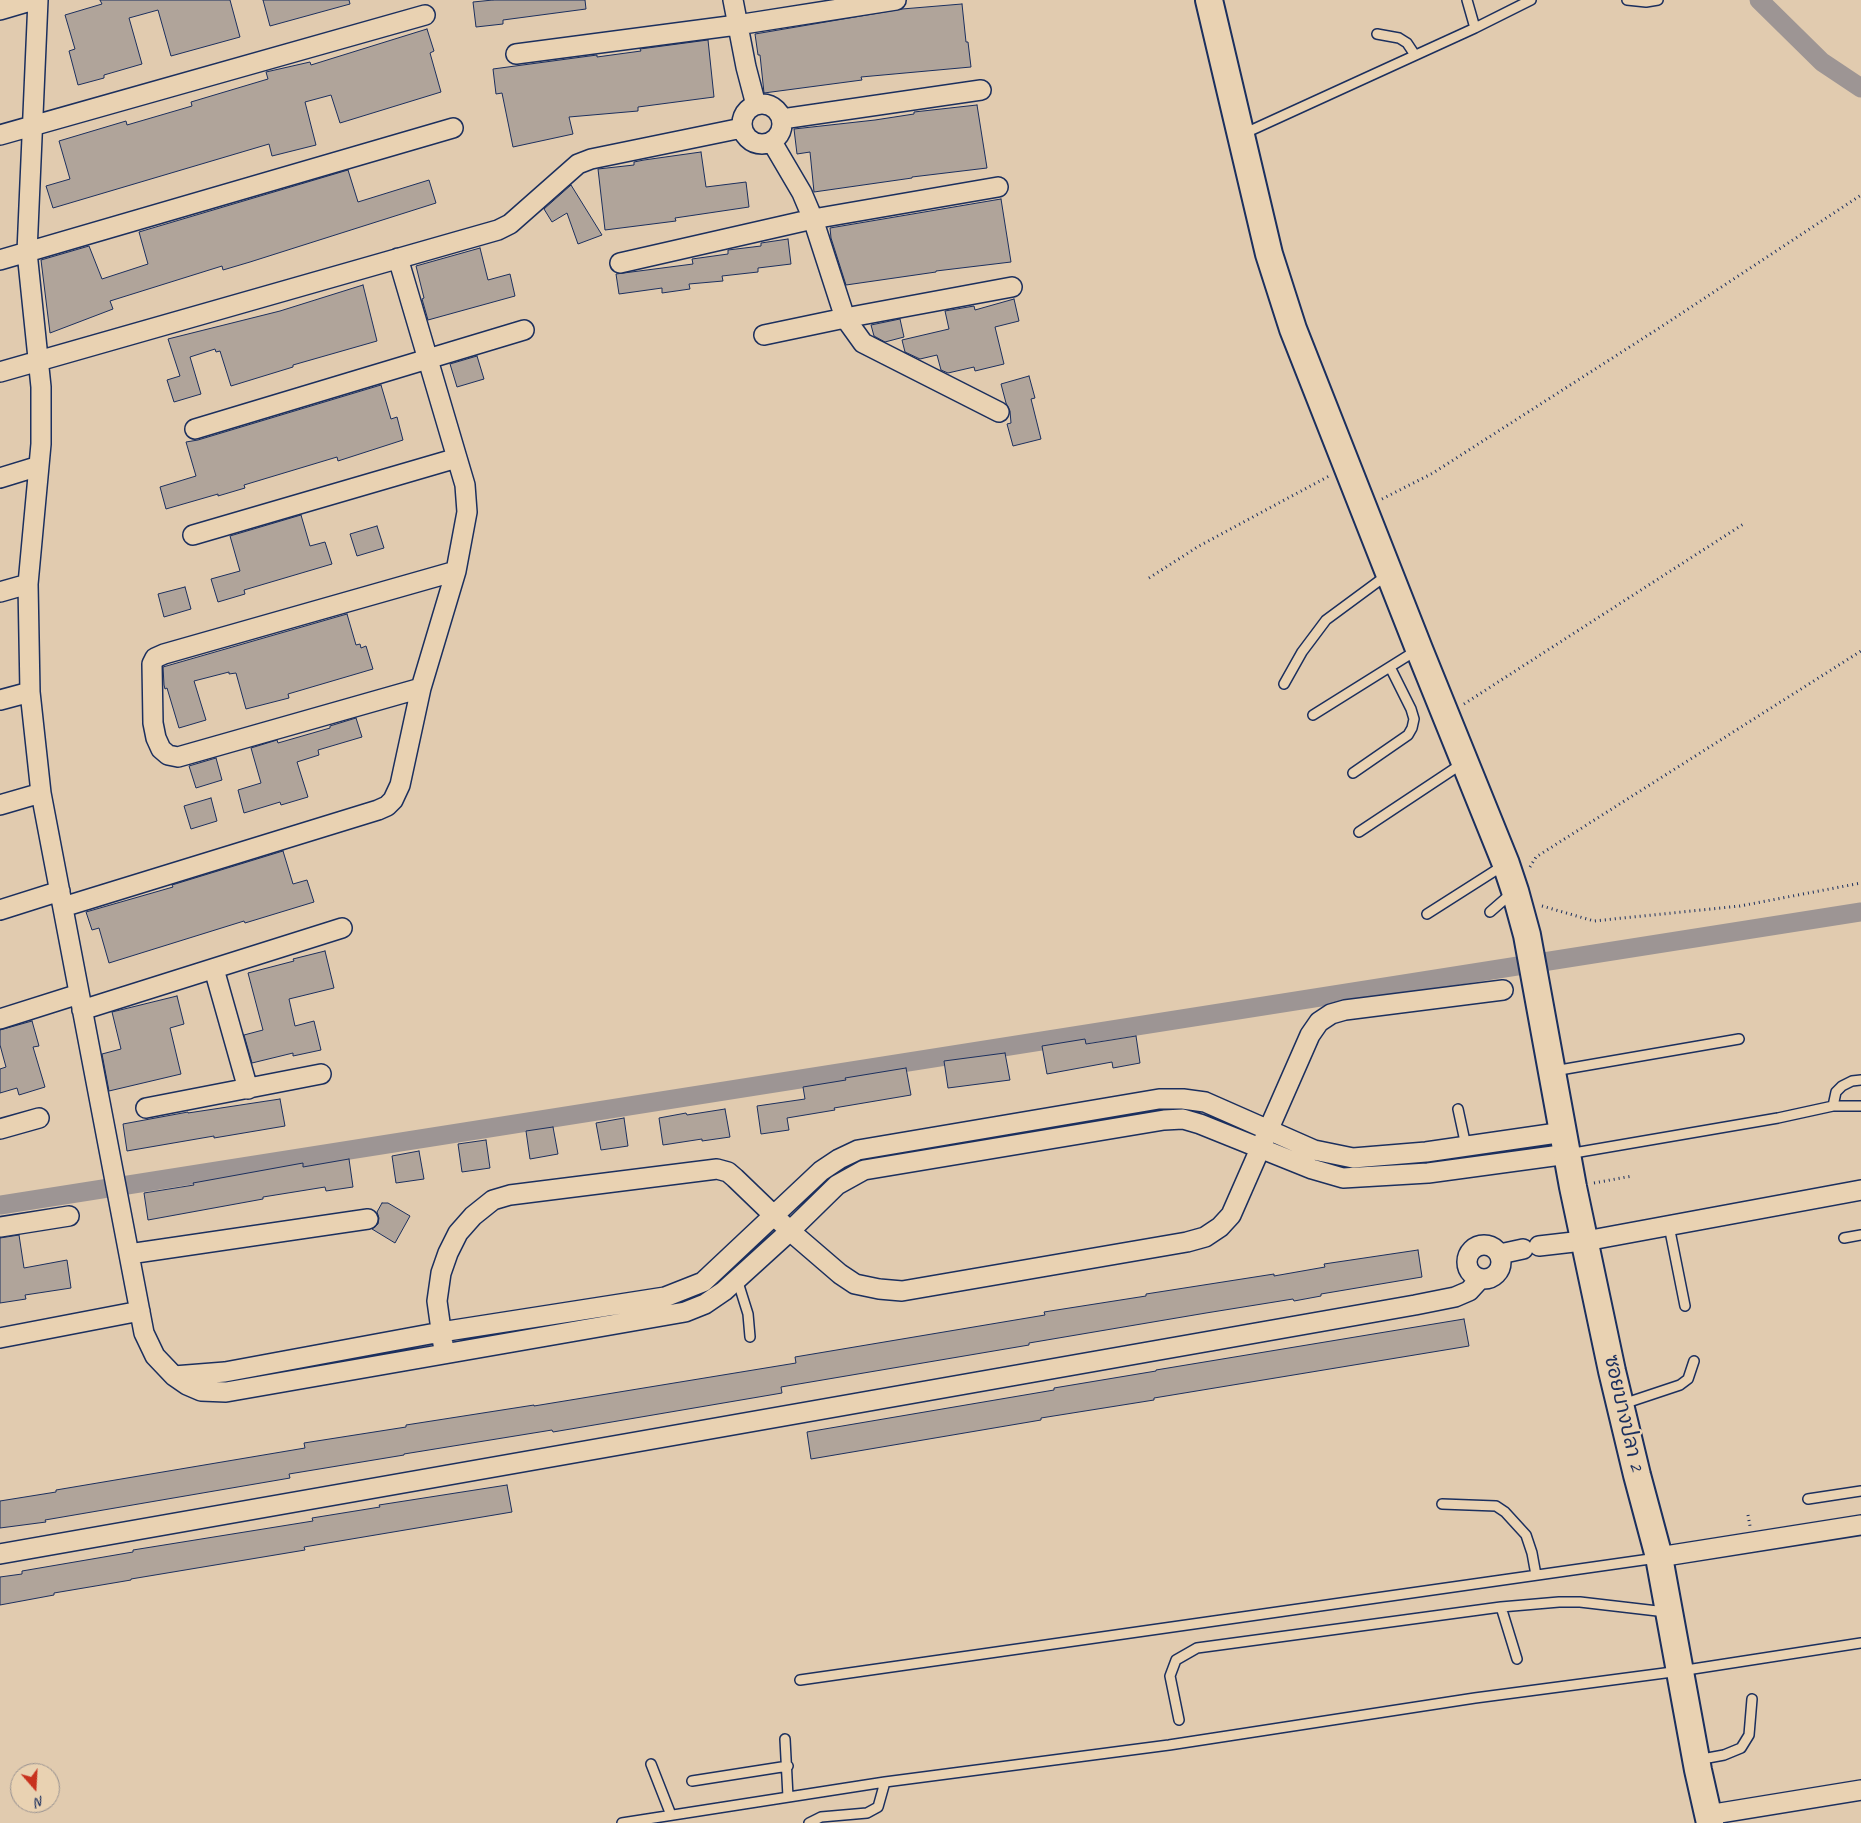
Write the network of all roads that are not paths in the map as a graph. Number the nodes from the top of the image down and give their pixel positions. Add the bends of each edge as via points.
1 (36, 0) edge
2 (733, 0) edge
3 (896, 0) edge
4 (1209, 0) edge
5 (1467, 0) edge
6 (1531, 0) edge
7 (1627, 0) edge
8 (1658, 0) edge
9 (0, 10) edge
10 (425, 15) dead end
11 (738, 25) junction
12 (1475, 28) junction
13 (1377, 34) dead end
14 (516, 54) dead end
15 (1415, 55) junction
16 (981, 90) dead end
17 (756, 105) junction
18 (782, 119) junction
19 (33, 125) junction
20 (453, 128) dead end
21 (742, 128) junction
22 (0, 135) edge
23 (1241, 135) junction
24 (772, 142) junction
25 (998, 188) dead end
26 (813, 219) junction
27 (27, 252) junction
28 (398, 258) junction
29 (0, 260) edge
30 (620, 263) dead end
31 (1012, 287) dead end
32 (845, 318) junction
33 (524, 330) dead end
34 (764, 335) dead end
35 (427, 359) junction
36 (38, 360) junction
37 (0, 372) edge
38 (999, 412) dead end
39 (195, 429) dead end
40 (457, 458) junction
41 (39, 466) junction
42 (0, 478) edge
43 (193, 535) dead end
44 (456, 571) junction
45 (1390, 574) junction
46 (28, 584) junction
47 (0, 592) edge
48 (1419, 649) junction
49 (1390, 667) junction
50 (1284, 684) dead end
51 (421, 688) junction
52 (30, 692) junction
53 (0, 700) edge
54 (1313, 715) dead end
55 (1465, 762) junction
56 (1352, 773) dead end
57 (41, 793) junction
58 (0, 806) edge
59 (1359, 832) dead end
60 (1506, 864) junction
61 (1515, 890) junction
62 (61, 899) junction
63 (0, 910) edge
64 (1490, 912) dead end
65 (1427, 914) dead end
66 (342, 928) dead end
67 (214, 969) junction
68 (1503, 990) dead end
69 (81, 1002) junction
70 (0, 1020) edge
71 (1739, 1039) dead end
72 (1552, 1071) junction
73 (321, 1074) dead end
74 (1861, 1080) edge
75 (248, 1089) junction
76 (1834, 1106) junction
77 (1861, 1106) edge
78 (146, 1108) dead end
79 (1458, 1109) dead end
80 (39, 1118) dead end
81 (0, 1129) edge
82 (1268, 1130) junction
83 (1566, 1143) junction
84 (1466, 1146) junction
85 (1260, 1148) junction
86 (1426, 1152) junction
87 (1428, 1172) junction
88 (1861, 1190) edge
89 (775, 1215) junction
90 (69, 1216) dead end
91 (368, 1219) dead end
92 (1670, 1226) junction
93 (0, 1227) edge
94 (790, 1231) junction
95 (1861, 1235) edge
96 (1844, 1238) dead end
97 (1585, 1241) junction
98 (129, 1254) junction
99 (1500, 1254) junction
100 (737, 1279) junction
101 (1480, 1279) junction
102 (1685, 1306) dead end
103 (140, 1311) junction
104 (441, 1332) junction
105 (750, 1337) dead end
106 (0, 1338) edge
107 (444, 1355) junction
108 (1694, 1360) dead end
109 (174, 1376) junction
110 (1620, 1405) junction
111 (1861, 1491) edge
112 (1808, 1499) dead end
113 (1442, 1504) dead end
114 (1861, 1525) edge
115 (0, 1554) edge
116 (1660, 1557) junction
117 (1536, 1575) junction
118 (1501, 1607) junction
119 (1670, 1613) junction
120 (1861, 1643) edge
121 (1517, 1659) dead end
122 (1680, 1671) junction
123 (800, 1680) dead end
124 (1752, 1699) dead end
125 (1179, 1720) dead end
126 (785, 1739) dead end
127 (1696, 1760) junction
128 (651, 1764) dead end
129 (788, 1766) junction
130 (692, 1781) dead end
131 (885, 1782) junction
132 (1861, 1790) edge
133 (788, 1797) junction
134 (671, 1815) junction
135 (1709, 1819) edge
136 (622, 1823) edge
137 (809, 1823) edge

1 - 9 street
1 - 19 street
2 - 11 street
3 - 11 street
4 - 23 street, ซอยบางปลา 2
5 - 12 lane
6 - 12 lane
7 - 8 lane
10 - 19 street
11 - 14 street
11 - 17 street
12 - 15 lane
13 - 15 lane via 1399,38
15 - 23 lane
16 - 18 street
17 - 18 street via 770,105
17 - 21 street via 744,117
18 - 24 street via 781,132
19 - 22 street
19 - 27 street
20 - 27 street
21 - 24 street via 745,135 758,144
21 - 28 street via 591,159 578,164 510,224
23 - 45 street, ซอยบางปลา 2 via 1269,254 1294,329
24 - 26 street via 802,193
25 - 26 street
26 - 30 street
26 - 32 street
27 - 29 street
27 - 36 street
28 - 35 street
28 - 36 street
31 - 32 street
32 - 34 street
32 - 38 street via 863,343
33 - 35 street
35 - 39 street
35 - 40 street
36 - 37 street
36 - 41 street via 41,387
40 - 43 street
40 - 44 street via 467,512
41 - 42 street
41 - 46 street
44 - 51 street
44 - 51 street via 155,658 152,664 153,723 161,748 168,755 178,756
45 - 48 street, ซอยบางปลา 2
45 - 50 lane via 1326,620 1302,652
46 - 47 street
46 - 52 street
48 - 49 lane
48 - 55 street, ซอยบางปลา 2
49 - 54 lane
49 - 56 lane via 1411,709 1414,718 1412,728 1408,735
51 - 62 street via 400,785 387,806
52 - 53 street
52 - 57 street
55 - 59 lane
55 - 60 street, ซอยบางปลา 2
57 - 58 street
57 - 62 street
60 - 61 street, ซอยบางปลา 2
60 - 65 lane
61 - 64 lane
61 - 72 street, ซอยบางปลา 2 via 1527,935
62 - 63 street
62 - 69 street
66 - 67 street
67 - 69 street
67 - 75 street
68 - 82 street via 1331,1014 1319,1022 1310,1035
69 - 70 street
69 - 98 street
71 - 72 lane
72 - 83 street, ซอยบางปลา 2
73 - 75 street
74 - 76 lane via 1842,1086 1836,1092
75 - 78 street
76 - 77 lane
76 - 83 lane via 1768,1119
79 - 84 lane
80 - 81 street
82 - 85 street
82 - 86 street via 1314,1150 1353,1158
82 - 89 street via 1205,1102 1159,1099 858,1150 821,1171
83 - 84 street
83 - 87 street
83 - 97 street, ซอยบางปลา 2
84 - 86 street
85 - 87 street via 1343,1178
85 - 94 street via 1183,1119 1164,1120 864,1170 837,1185
85 - 94 street via 1231,1215 1205,1237 1187,1242 902,1291 855,1284
86 - 87 street
88 - 92 street
89 - 94 street
89 - 104 street via 702,1282 688,1289 665,1297
89 - 104 street via 728,1172 717,1169 510,1195 493,1200 458,1233 448,1253 437,1301
90 - 93 street
91 - 98 street
92 - 97 street
92 - 102 lane
94 - 100 street
95 - 96 lane
97 - 99 street
97 - 110 street, ซอยบางปลา 2
98 - 103 street
99 - 101 street via 1500,1269 1488,1279
99 - 101 street via 1486,1245 1471,1251 1467,1259 1468,1268
100 - 105 lane via 748,1314
100 - 107 street via 705,1304 684,1312
101 - 115 street via 1462,1294 1415,1305
103 - 106 street
103 - 109 street via 144,1333 155,1356
104 - 107 street
104 - 109 street via 225,1372
107 - 109 street via 226,1392 201,1391
108 - 110 lane via 1688,1379 1680,1385
110 - 116 street, ซอยบางปลา 2
111 - 112 lane
113 - 117 lane via 1496,1506 1505,1512 1526,1535
114 - 116 street
116 - 117 lane
116 - 119 street, ซอยบางปลา 2
117 - 123 lane
118 - 119 lane via 1580,1602
118 - 121 lane
118 - 125 lane via 1197,1648 1176,1660 1170,1676
119 - 122 street, ซอยบางปลา 2
120 - 122 lane
122 - 127 street, ซอยบางปลา 2
122 - 131 lane via 1476,1698 1170,1745
124 - 127 lane via 1749,1735 1741,1748
126 - 129 lane
127 - 135 street, ซอยบางปลา 2
128 - 134 lane
129 - 130 lane
129 - 133 lane
131 - 133 lane
131 - 137 lane via 878,1807 867,1813 821,1817
132 - 135 street
133 - 134 lane
134 - 136 lane

